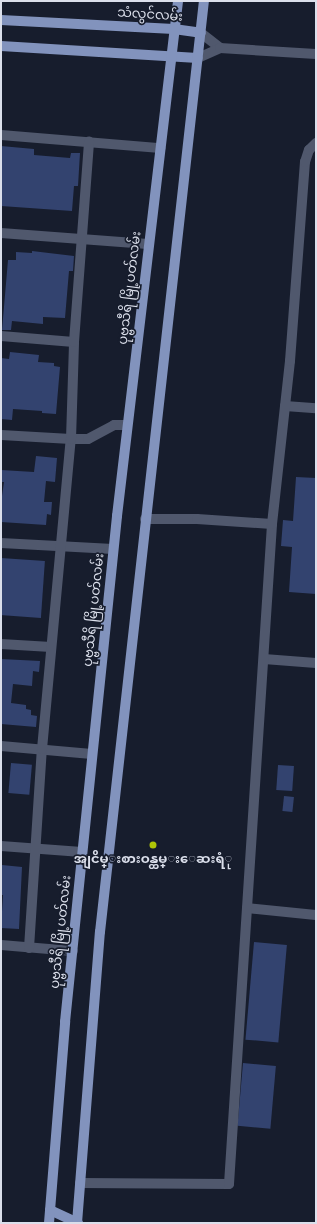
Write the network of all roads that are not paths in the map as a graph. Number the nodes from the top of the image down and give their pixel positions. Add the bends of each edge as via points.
1 (178, 1) edge
2 (204, 1) edge
3 (1, 20) edge
4 (174, 29) junction
5 (201, 33) junction
6 (1, 46) edge
7 (220, 48) junction
8 (316, 54) edge
9 (171, 55) junction
10 (198, 58) junction
11 (1, 135) edge
12 (89, 142) junction
13 (316, 143) edge
14 (160, 148) junction
15 (1, 232) edge
16 (82, 239) junction
17 (148, 244) junction
18 (1, 336) edge
19 (74, 342) junction
20 (285, 406) junction
21 (316, 408) edge
22 (126, 425) junction
23 (1, 435) edge
24 (71, 439) junction
25 (145, 519) junction
26 (272, 524) junction
27 (1, 543) edge
28 (61, 546) junction
29 (113, 549) junction
30 (1, 644) edge
31 (51, 647) junction
32 (264, 659) junction
33 (316, 663) edge
34 (1, 746) edge
35 (42, 749) junction
36 (92, 754) junction
37 (1, 846) edge
38 (35, 849) junction
39 (82, 852) junction
40 (247, 908) junction
41 (316, 915) edge
42 (1, 945) edge
43 (29, 948) junction
44 (72, 951) junction
45 (80, 1183) junction
46 (50, 1210) junction
47 (49, 1223) edge
48 (77, 1223) edge

1 - 4 main road, ပုဗ္ဗသီရိ မြို့ပတ်လမ်း
2 - 5 main road
3 - 4 main road, သံလွင်လမ်း
4 - 5 main road, သံလွင်လမ်း
4 - 9 main road, ပုဗ္ဗသီရိ မြို့ပတ်လမ်း
5 - 7 street
5 - 10 main road
6 - 9 main road
7 - 8 street
7 - 10 street
9 - 10 main road
9 - 14 main road, ပုဗ္ဗသီရိ မြို့ပတ်လမ်း
10 - 25 main road
11 - 12 street
12 - 14 street
12 - 16 street
13 - 20 street via 309,150 305,162
14 - 17 main road, ပုဗ္ဗသီရိ မြို့ပတ်လမ်း
15 - 16 street
16 - 17 street
16 - 19 street
17 - 22 main road, ပုဗ္ဗသီရိ မြို့ပတ်လမ်း
18 - 19 street
19 - 24 street
20 - 21 street
20 - 26 street
22 - 24 street via 114,425 88,439
22 - 29 main road, ပုဗ္ဗသီရိ မြို့ပတ်လမ်း
23 - 24 street
24 - 28 street
25 - 26 street via 197,519
25 - 45 main road via 100,932
26 - 32 street
27 - 28 street
28 - 29 street
28 - 31 street
29 - 36 main road, ပုဗ္ဗသီရိ မြို့ပတ်လမ်း
30 - 31 street
31 - 35 street
32 - 33 street
32 - 40 street
34 - 35 street
35 - 36 street
35 - 38 street
36 - 39 main road, ပုဗ္ဗသီရိ မြို့ပတ်လမ်း
37 - 38 street
38 - 39 street
38 - 43 street
39 - 44 main road, ပုဗ္ဗသီရိ မြို့ပတ်လမ်း
40 - 41 street
40 - 45 street via 228,1184
42 - 43 street
43 - 44 street
44 - 46 main road, ပုဗ္ဗသီရိ မြို့ပတ်လမ်း
45 - 48 main road
46 - 47 main road, ပုဗ္ဗသီရိ မြို့ပတ်လမ်း
46 - 48 main road

